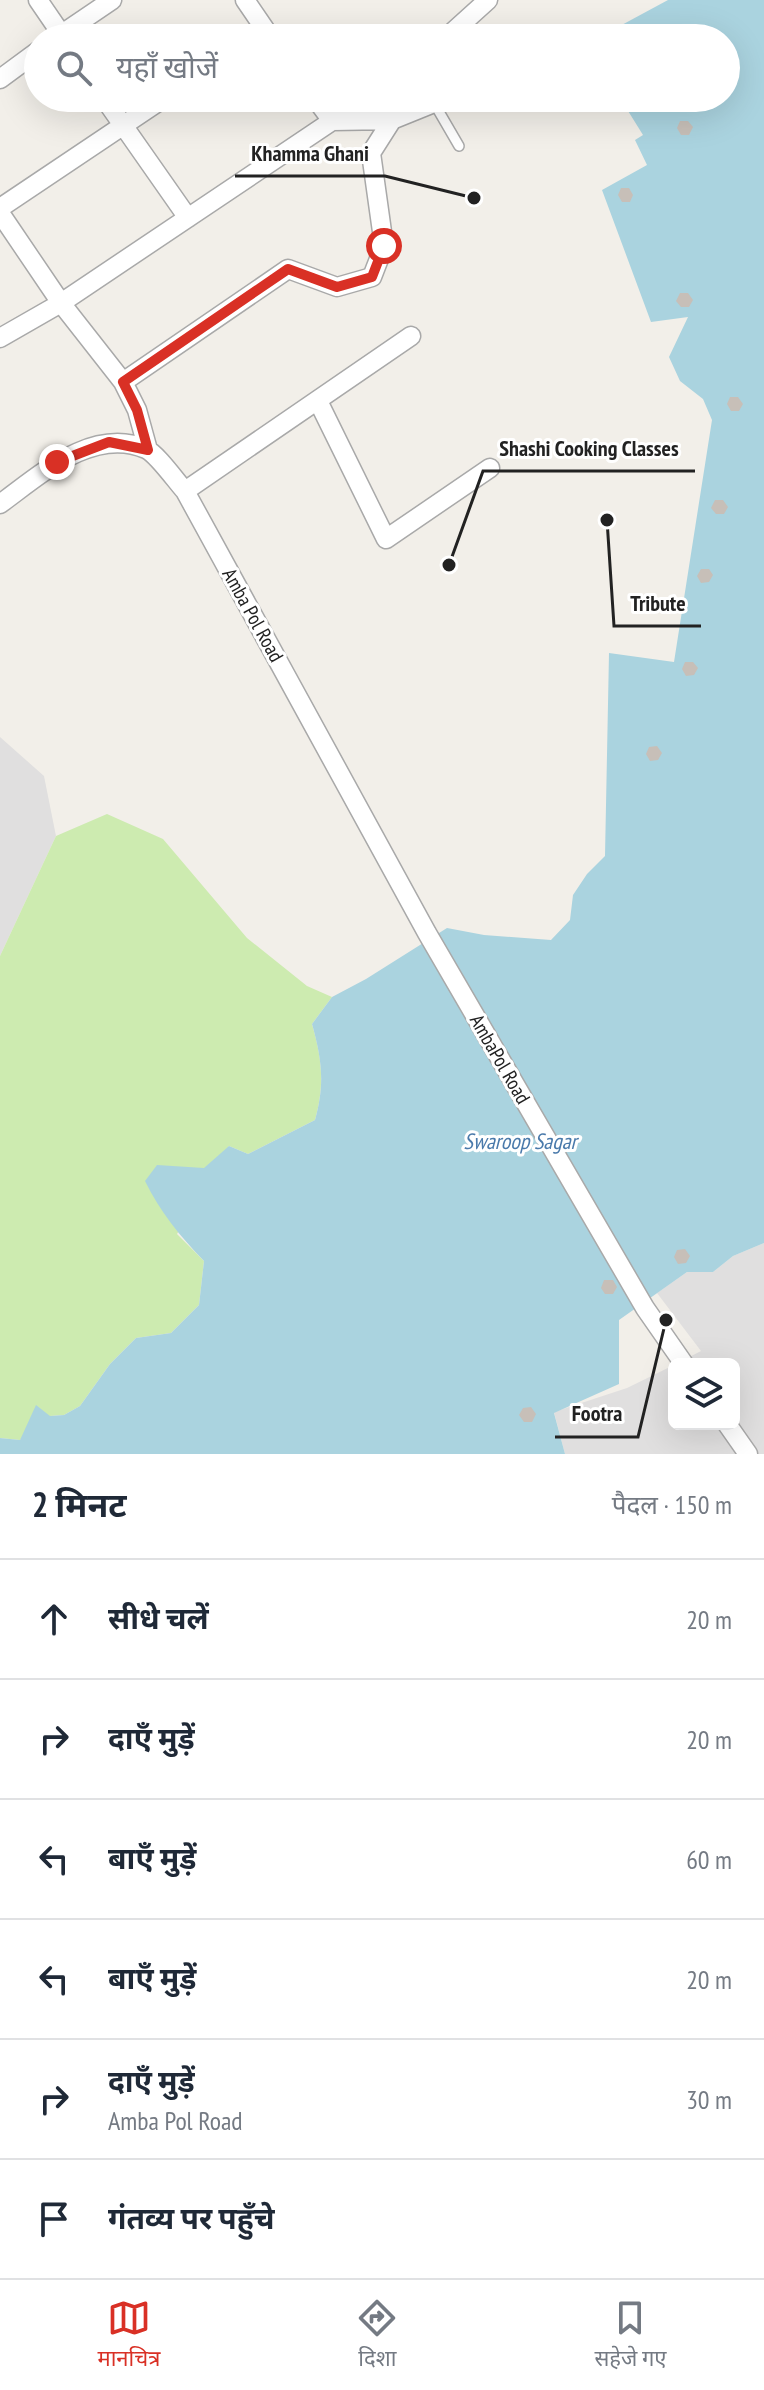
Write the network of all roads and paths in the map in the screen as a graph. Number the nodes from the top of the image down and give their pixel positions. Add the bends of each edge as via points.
1 (38, 0) edge
2 (112, 0) edge
3 (245, 0) edge
4 (486, 1) edge
5 (52, 24) edge
6 (78, 24) edge
7 (257, 24) edge
8 (461, 24) edge
9 (24, 61) edge
10 (0, 79) edge
11 (114, 112) edge
12 (144, 112) edge
13 (325, 112) edge
14 (409, 112) edge
15 (441, 112) edge
16 (392, 120) junction
17 (332, 121) junction
18 (123, 126) junction
19 (459, 146) dead end
20 (0, 210) edge
21 (188, 218) junction
22 (61, 303) junction
23 (411, 336) dead end
24 (0, 338) edge
25 (123, 382) junction
26 (318, 401) junction
27 (148, 450) junction
28 (490, 468) dead end
29 (185, 491) junction
30 (0, 504) edge
31 (427, 933) joint
32 (680, 1358) edge
33 (731, 1430) edge
34 (748, 1454) edge

1 - 5 street
2 - 6 street
3 - 7 street
4 - 8 street
9 - 10 street
11 - 18 street
12 - 18 street
13 - 17 street
14 - 16 street
15 - 19 lane
16 - 17 street
16 - 25 street via 371,153 384,246 372,277 337,287 288,269
17 - 21 street
18 - 20 street
18 - 21 street
20 - 22 street
21 - 22 street
22 - 24 street
22 - 25 street
23 - 26 street
25 - 27 street
26 - 28 street via 386,539
26 - 29 street
27 - 29 street, Amba Pol Road
27 - 30 street via 109,442 57,462
29 - 31 street, Amba Pol Road
31 - 32 street, AmbaPol Road via 645,1308
33 - 34 street

